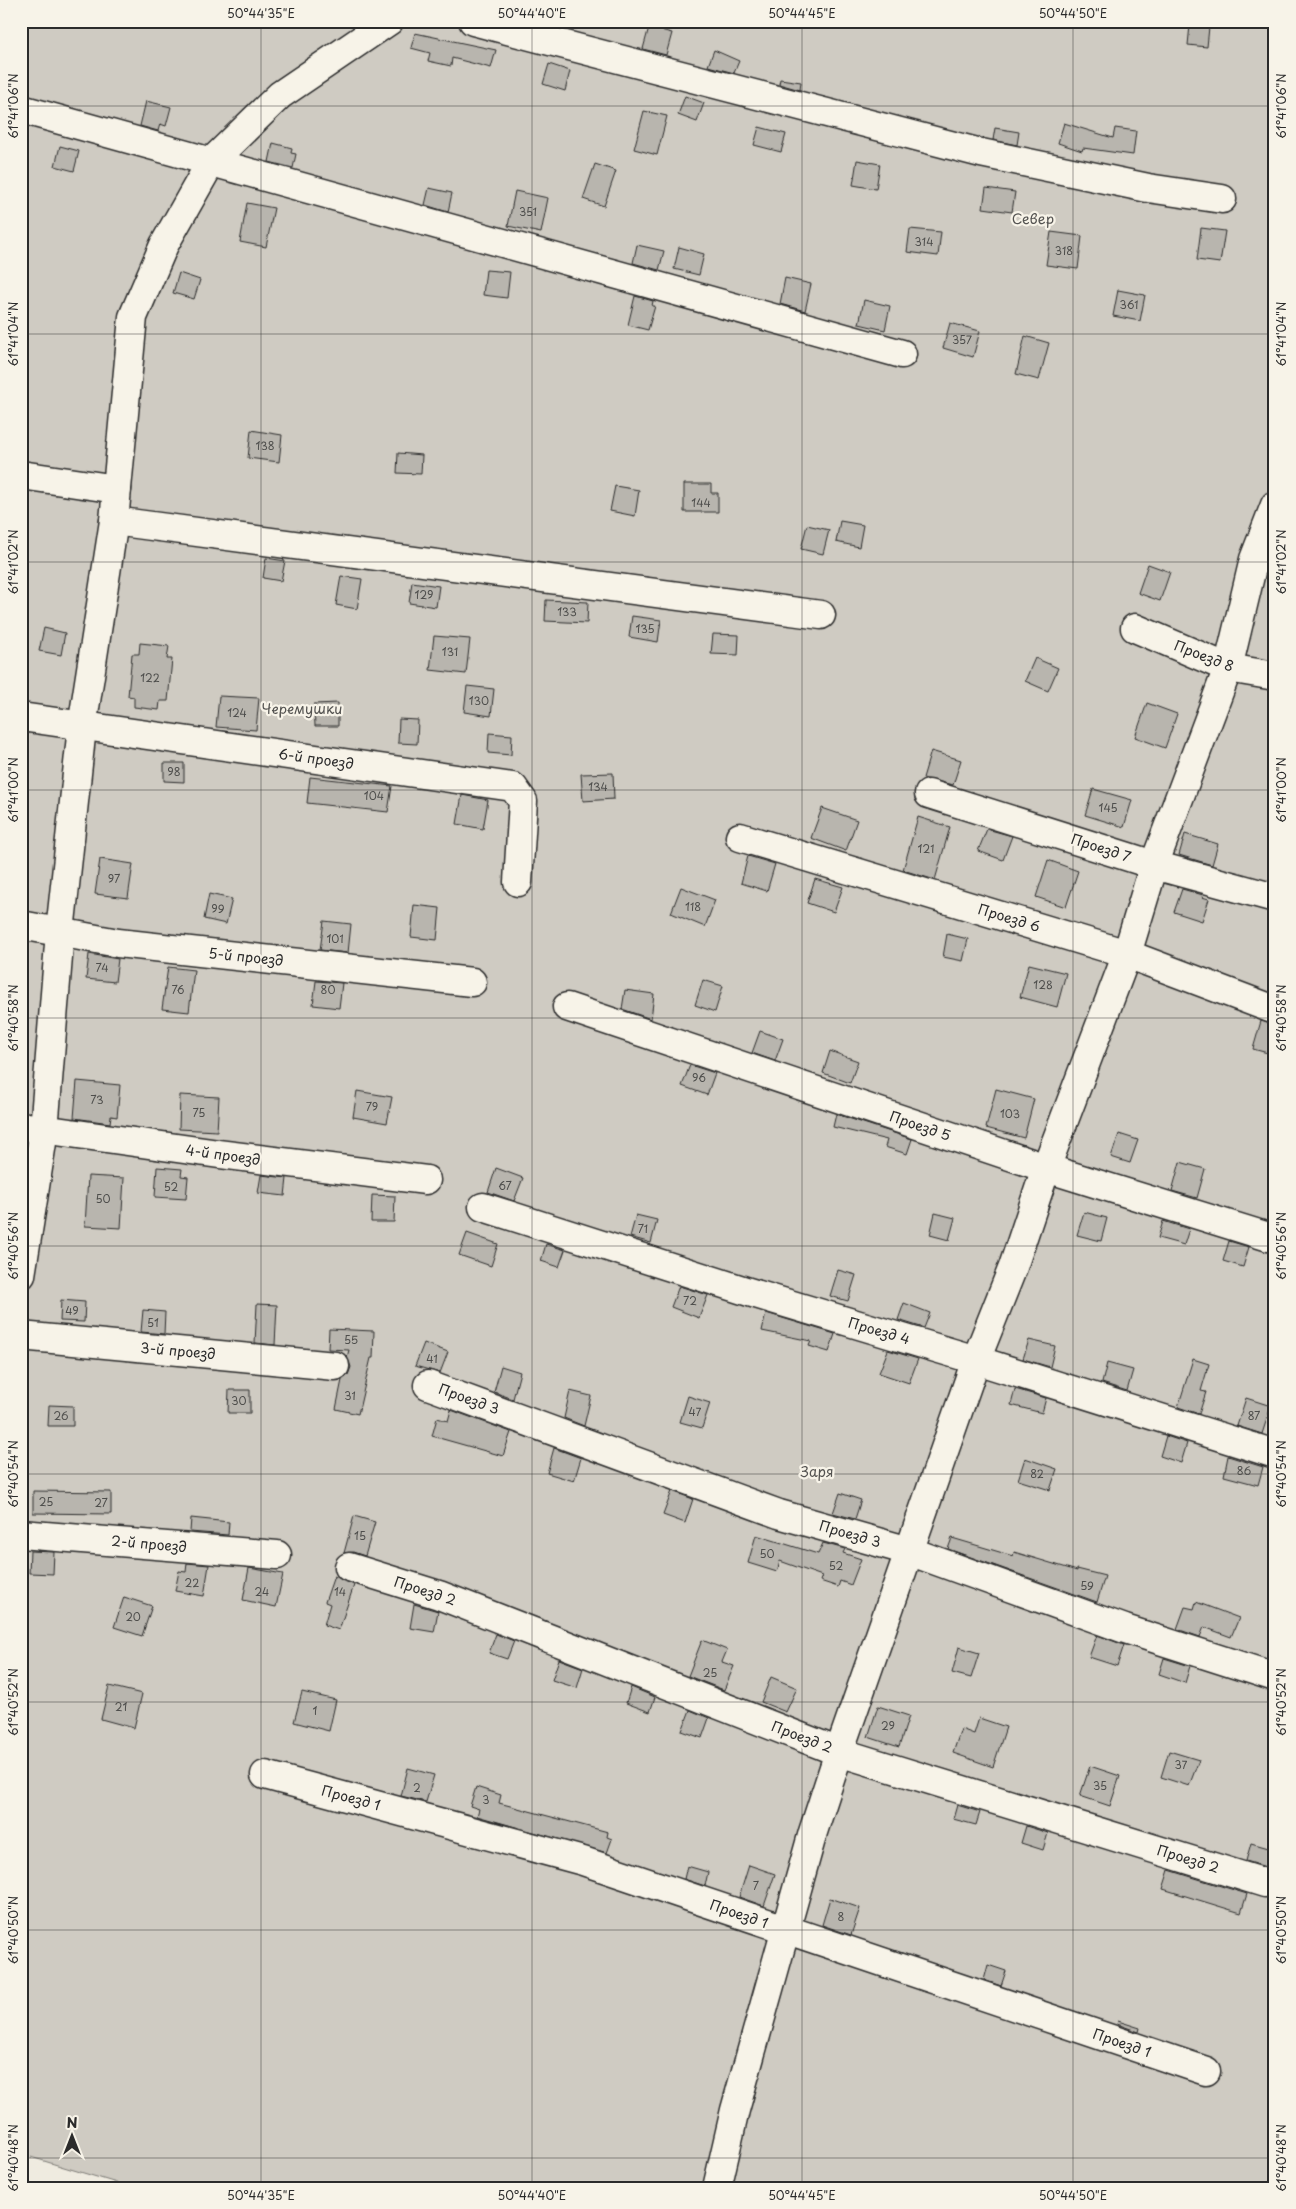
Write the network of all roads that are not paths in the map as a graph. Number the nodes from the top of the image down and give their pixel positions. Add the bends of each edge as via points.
1 (389, 21) edge
2 (473, 21) edge
3 (21, 109) edge
4 (211, 162) junction
5 (1222, 198) dead end
6 (902, 354) dead end
7 (21, 475) edge
8 (117, 489) junction
9 (1275, 505) edge
10 (114, 521) junction
11 (821, 615) dead end
12 (1135, 628) dead end
13 (1228, 668) junction
14 (1275, 676) edge
15 (21, 717) edge
16 (82, 727) junction
17 (929, 794) dead end
18 (740, 837) dead end
19 (1154, 865) junction
20 (518, 882) dead end
21 (1275, 898) edge
22 (21, 925) edge
23 (60, 932) junction
24 (1127, 954) junction
25 (472, 982) dead end
26 (566, 1007) dead end
27 (1275, 1010) edge
28 (33, 1128) edge
29 (1046, 1168) junction
30 (426, 1180) dead end
31 (483, 1207) dead end
32 (1275, 1239) edge
33 (21, 1275) edge
34 (21, 1336) edge
35 (976, 1360) junction
36 (334, 1366) dead end
37 (428, 1385) dead end
38 (1275, 1454) edge
39 (21, 1534) edge
40 (909, 1551) junction
41 (277, 1555) dead end
42 (348, 1567) dead end
43 (1275, 1677) edge
44 (839, 1752) junction
45 (265, 1775) dead end
46 (1265, 1883) dead end
47 (786, 1930) junction
48 (1206, 2071) dead end
49 (717, 2188) edge

1 - 4 street via 280,95
2 - 5 street via 981,153 1148,188
3 - 4 street
4 - 6 street
4 - 8 street via 164,244 133,317
7 - 8 street
8 - 10 street
9 - 13 street via 1254,559
10 - 11 street
10 - 16 street
12 - 13 street, Проезд 8
13 - 14 street, Проезд 8
13 - 19 street
15 - 16 street, 6-й проезд
16 - 20 street, 6-й проезд via 512,787 523,801
16 - 23 street
17 - 19 street, Проезд 7
18 - 24 street, Проезд 6
19 - 21 street, Проезд 7
19 - 24 street
22 - 23 street, 5-й проезд
23 - 25 street, 5-й проезд via 118,943
23 - 28 street
24 - 27 street, Проезд 6
24 - 29 street
26 - 29 street, Проезд 5
28 - 30 street, 4-й проезд
28 - 33 street
29 - 32 street, Проезд 5
29 - 35 street via 1013,1267
31 - 35 street, Проезд 4
34 - 36 street, 3-й проезд
35 - 38 street, Проезд 4
35 - 40 street
37 - 40 street, Проезд 3 via 779,1514
39 - 41 street, 2-й проезд
40 - 43 street, Проезд 3 via 1124,1629
40 - 44 street
42 - 44 street, Проезд 2 via 439,1595
44 - 46 street, Проезд 2
44 - 47 street
45 - 47 street, Проезд 1 via 583,1861
47 - 48 street, Проезд 1
47 - 49 street via 735,2110

